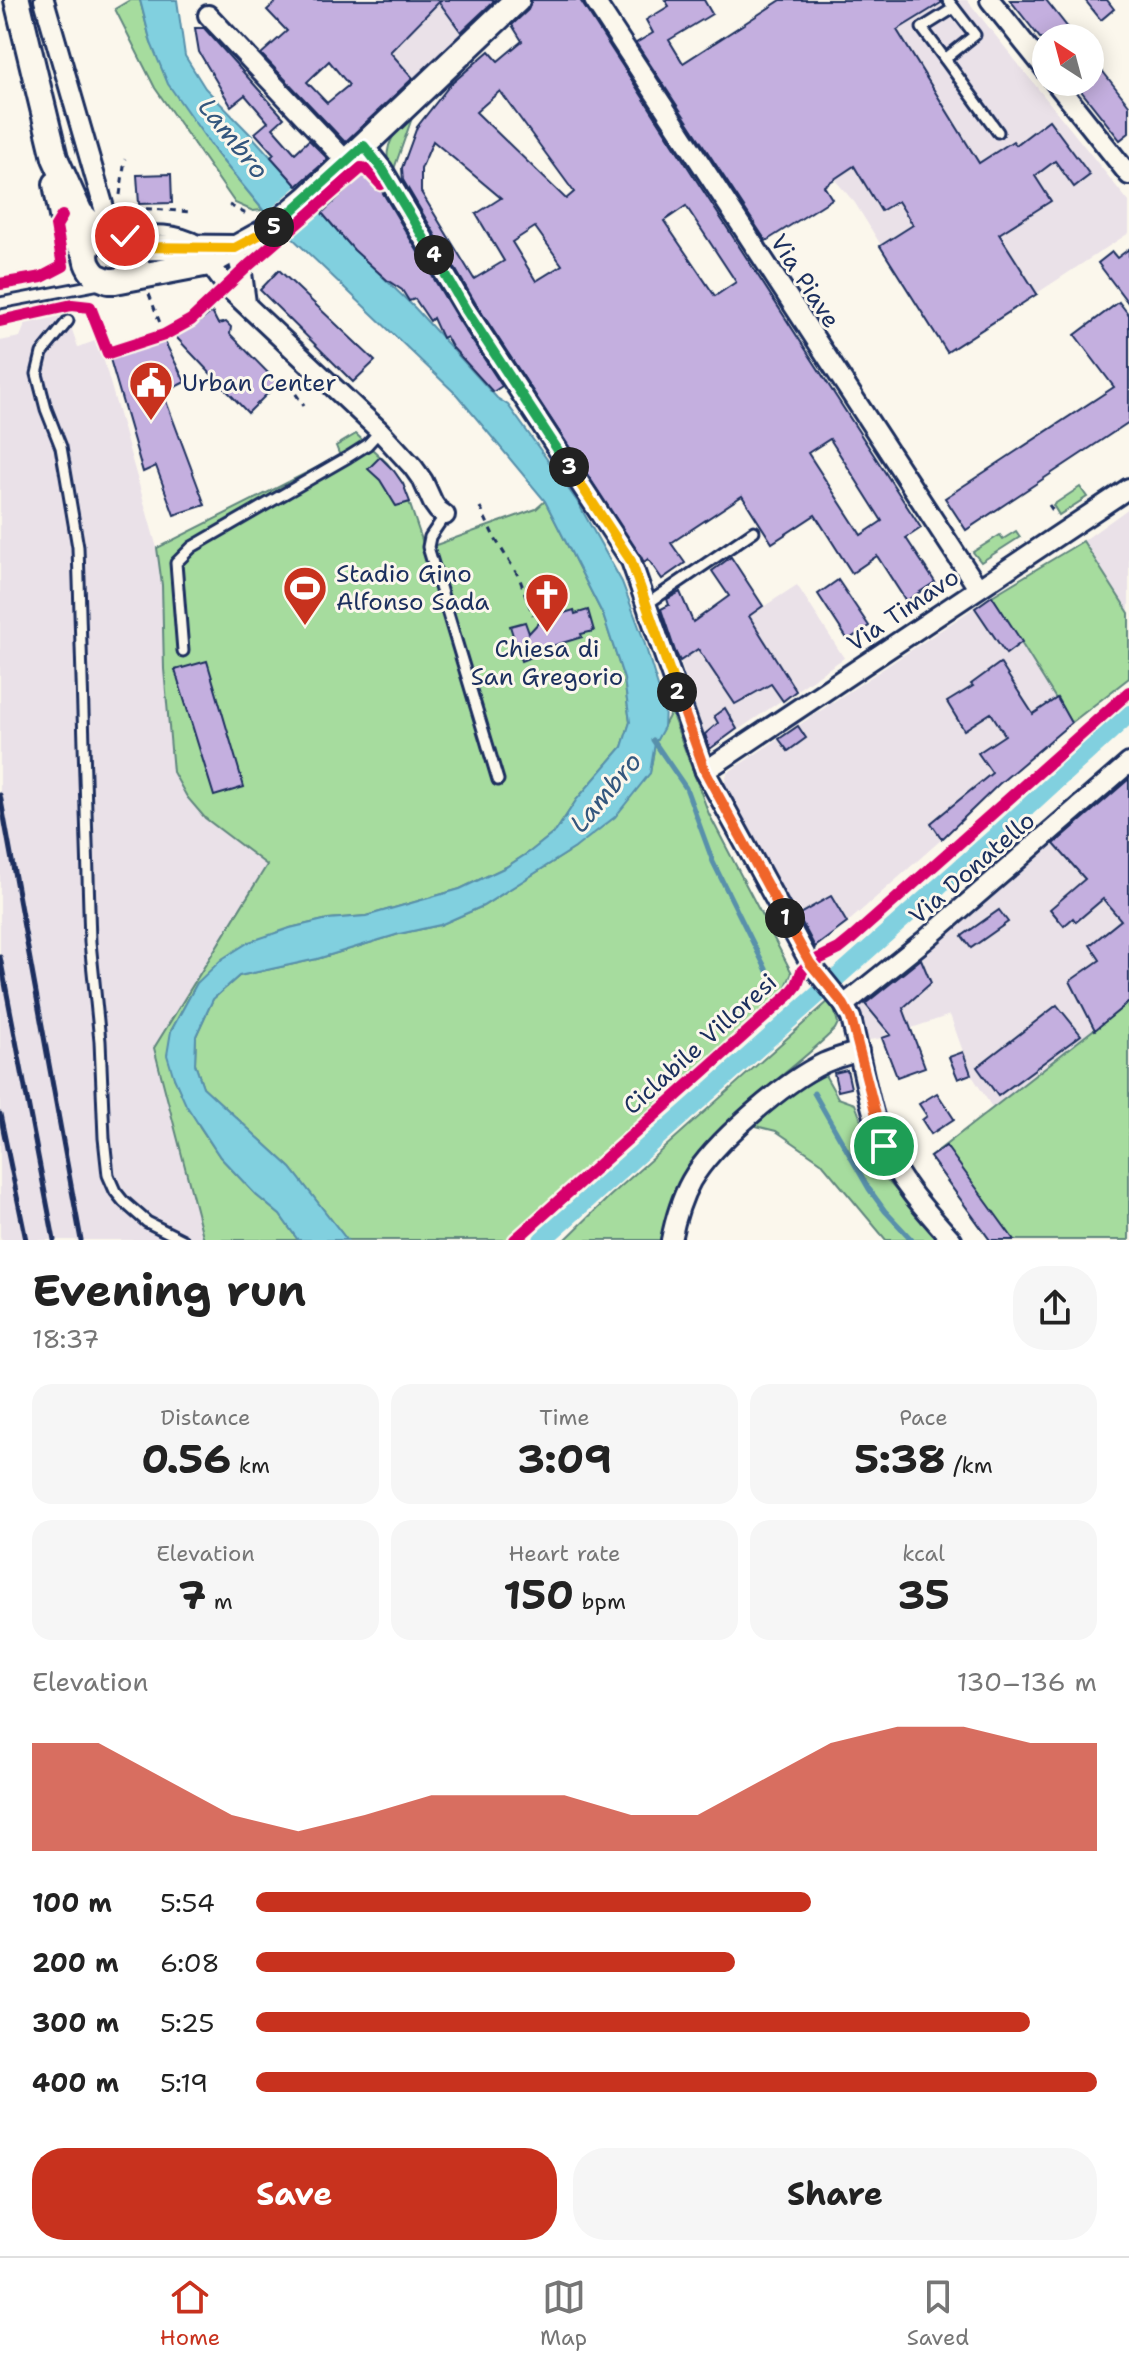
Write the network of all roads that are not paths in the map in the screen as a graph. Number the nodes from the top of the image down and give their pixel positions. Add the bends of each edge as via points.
1 (17, 0) edge
2 (44, 0) edge
3 (517, 0) edge
4 (594, 0) edge
5 (990, 0) edge
6 (951, 4) edge
7 (208, 15) dead end
8 (1032, 52) edge
9 (945, 59) junction
10 (1067, 96) edge
11 (998, 132) dead end
12 (355, 154) junction
13 (55, 158) junction
14 (1126, 163) edge
15 (117, 236) junction
16 (235, 248) junction
17 (208, 255) junction
18 (87, 260) junction
19 (116, 280) junction
20 (69, 290) junction
21 (0, 303) edge
22 (246, 303) junction
23 (68, 321) dead end
24 (380, 431) junction
25 (1129, 488) edge
26 (445, 515) joint
27 (754, 531) dead end
28 (978, 588) junction
29 (647, 604) junction
30 (183, 651) dead end
31 (1129, 763) edge
32 (705, 771) junction
33 (498, 780) dead end
34 (838, 999) junction
35 (859, 1051) junction
36 (183, 1240) edge
37 (671, 1240) edge
38 (952, 1240) edge

1 - 13 street
2 - 15 street
3 - 12 street
4 - 28 street, Via Piave
5 - 8 street
6 - 9 lane via 922,28
6 - 9 lane via 975,35
7 - 12 street
9 - 11 lane
10 - 14 street
12 - 16 street via 278,224
12 - 29 street via 383,170 466,310 631,561
13 - 15 street via 80,213
13 - 18 street via 62,216
15 - 17 street
15 - 18 street via 93,239
15 - 19 street via 135,263 127,276
16 - 17 street
16 - 22 street
17 - 19 street
17 - 22 street via 227,287
18 - 19 street via 96,276
18 - 20 lane via 83,276
19 - 20 lane
20 - 21 lane
22 - 24 street
23 - 36 lane via 42,353 37,374 61,447 78,547 90,942 108,1175 123,1201 147,1222
24 - 26 street via 413,467
24 - 30 lane via 348,457 192,547 176,563
25 - 28 street, Via Timavo
26 - 33 lane via 428,547
27 - 29 lane
28 - 32 street, Via Timavo
29 - 32 street
31 - 34 street, Via Donatello via 925,940
32 - 34 street via 816,972
34 - 35 street via 851,1018
35 - 37 street via 796,1080 740,1125 690,1182
35 - 38 street via 884,1146 901,1177

